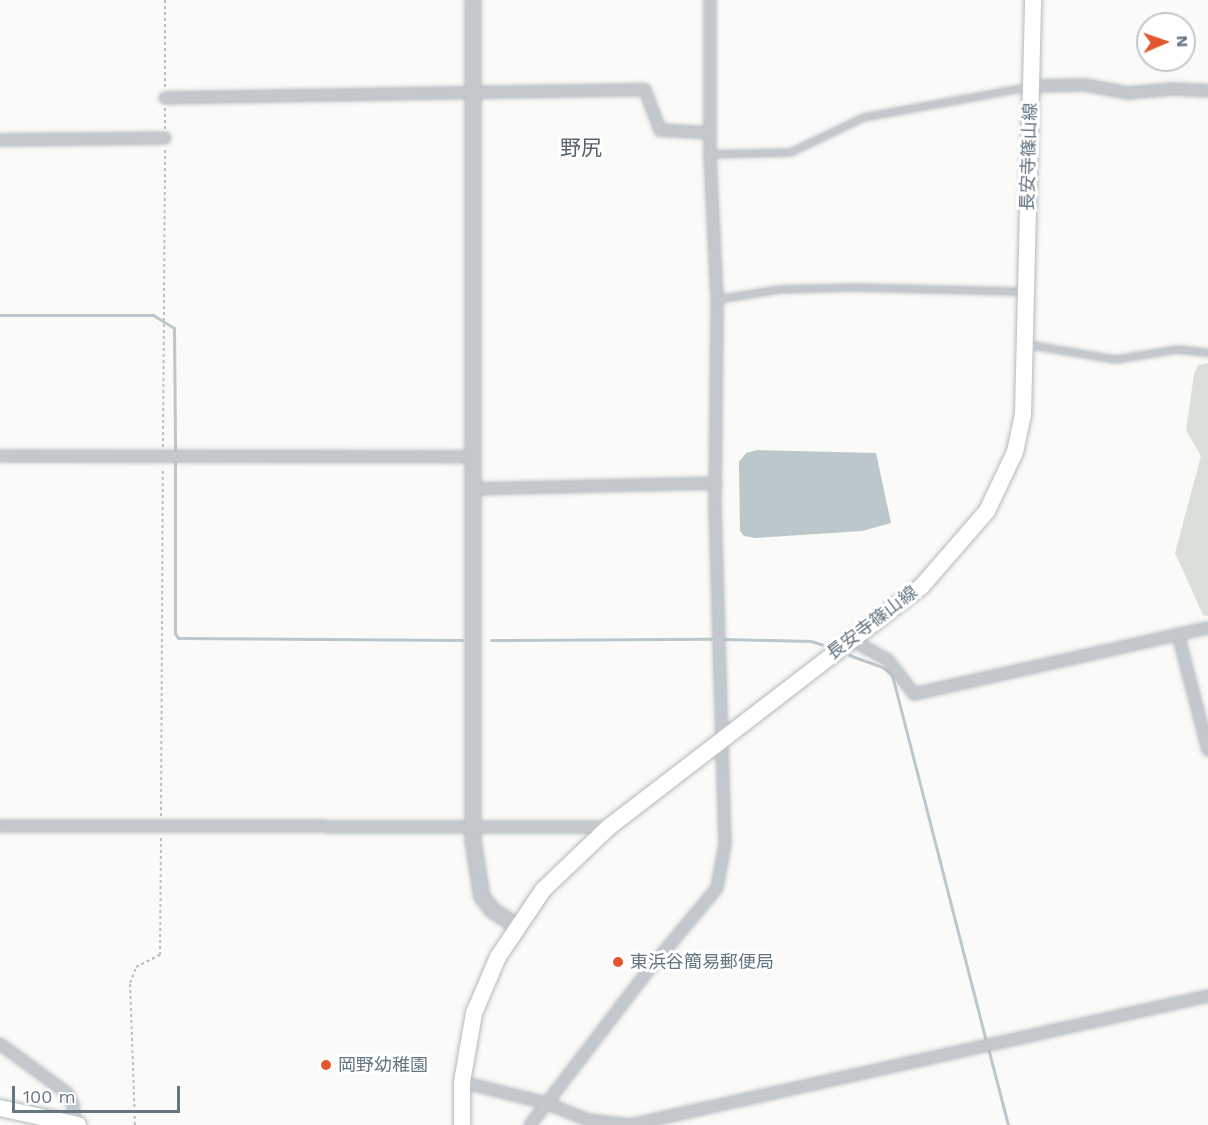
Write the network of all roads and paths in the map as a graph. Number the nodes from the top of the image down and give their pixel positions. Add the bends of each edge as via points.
1 (165, 0) edge
2 (473, 0) edge
3 (711, 0) edge
4 (1033, 0) edge
5 (1031, 86) junction
6 (1208, 91) edge
7 (474, 93) junction
8 (165, 98) junction
9 (710, 133) junction
10 (165, 138) junction
11 (0, 140) edge
12 (710, 154) junction
13 (1025, 291) junction
14 (717, 299) junction
15 (1025, 344) junction
16 (1208, 352) edge
17 (0, 456) edge
18 (163, 456) junction
19 (475, 457) junction
20 (716, 483) junction
21 (475, 489) junction
22 (1208, 628) edge
23 (1178, 634) junction
24 (850, 639) junction
25 (720, 739) junction
26 (1208, 750) edge
27 (0, 826) edge
28 (161, 826) junction
29 (609, 827) junction
30 (473, 828) junction
31 (517, 926) junction
32 (1208, 996) edge
33 (0, 1044) edge
34 (462, 1082) junction
35 (546, 1103) junction
36 (0, 1108) edge
37 (76, 1125) edge
38 (135, 1125) edge
39 (462, 1125) edge
40 (530, 1125) edge
41 (630, 1125) edge

1 - 8 path
2 - 7 street
3 - 9 street
4 - 5 main road, 長安寺篠山線
5 - 6 street via 1085,85 1128,93
5 - 12 lane via 863,117 790,152
5 - 13 main road, 長安寺篠山線
7 - 8 street
7 - 9 street via 645,90 660,130
7 - 19 street
8 - 10 path
9 - 12 street
10 - 11 street
10 - 18 path
12 - 14 street
13 - 14 lane via 854,287 779,289
13 - 15 main road, 長安寺篠山線
14 - 20 street
15 - 16 lane via 1115,359 1177,349
15 - 24 main road, 長安寺篠山線 via 1023,414 1014,452 987,511 921,586
17 - 18 street
18 - 19 street
18 - 28 path
19 - 21 street
20 - 21 street
20 - 25 street
21 - 30 street
22 - 23 street
23 - 24 street via 914,694 888,660
23 - 26 street
24 - 25 main road, 長安寺篠山線
25 - 29 main road, 長安寺篠山線
25 - 35 street via 724,844 717,888
27 - 28 street
28 - 30 street
28 - 38 path via 162,946 160,955 136,967 130,983
29 - 30 street
29 - 31 main road, 長安寺篠山線 via 543,890
30 - 31 street via 482,897 492,910
31 - 34 main road, 長安寺篠山線 via 498,957 474,1013
32 - 41 street
33 - 37 street via 67,1093
34 - 35 street
34 - 39 main road, 長安寺篠山線
35 - 40 street
35 - 41 street via 588,1120
36 - 37 main road

